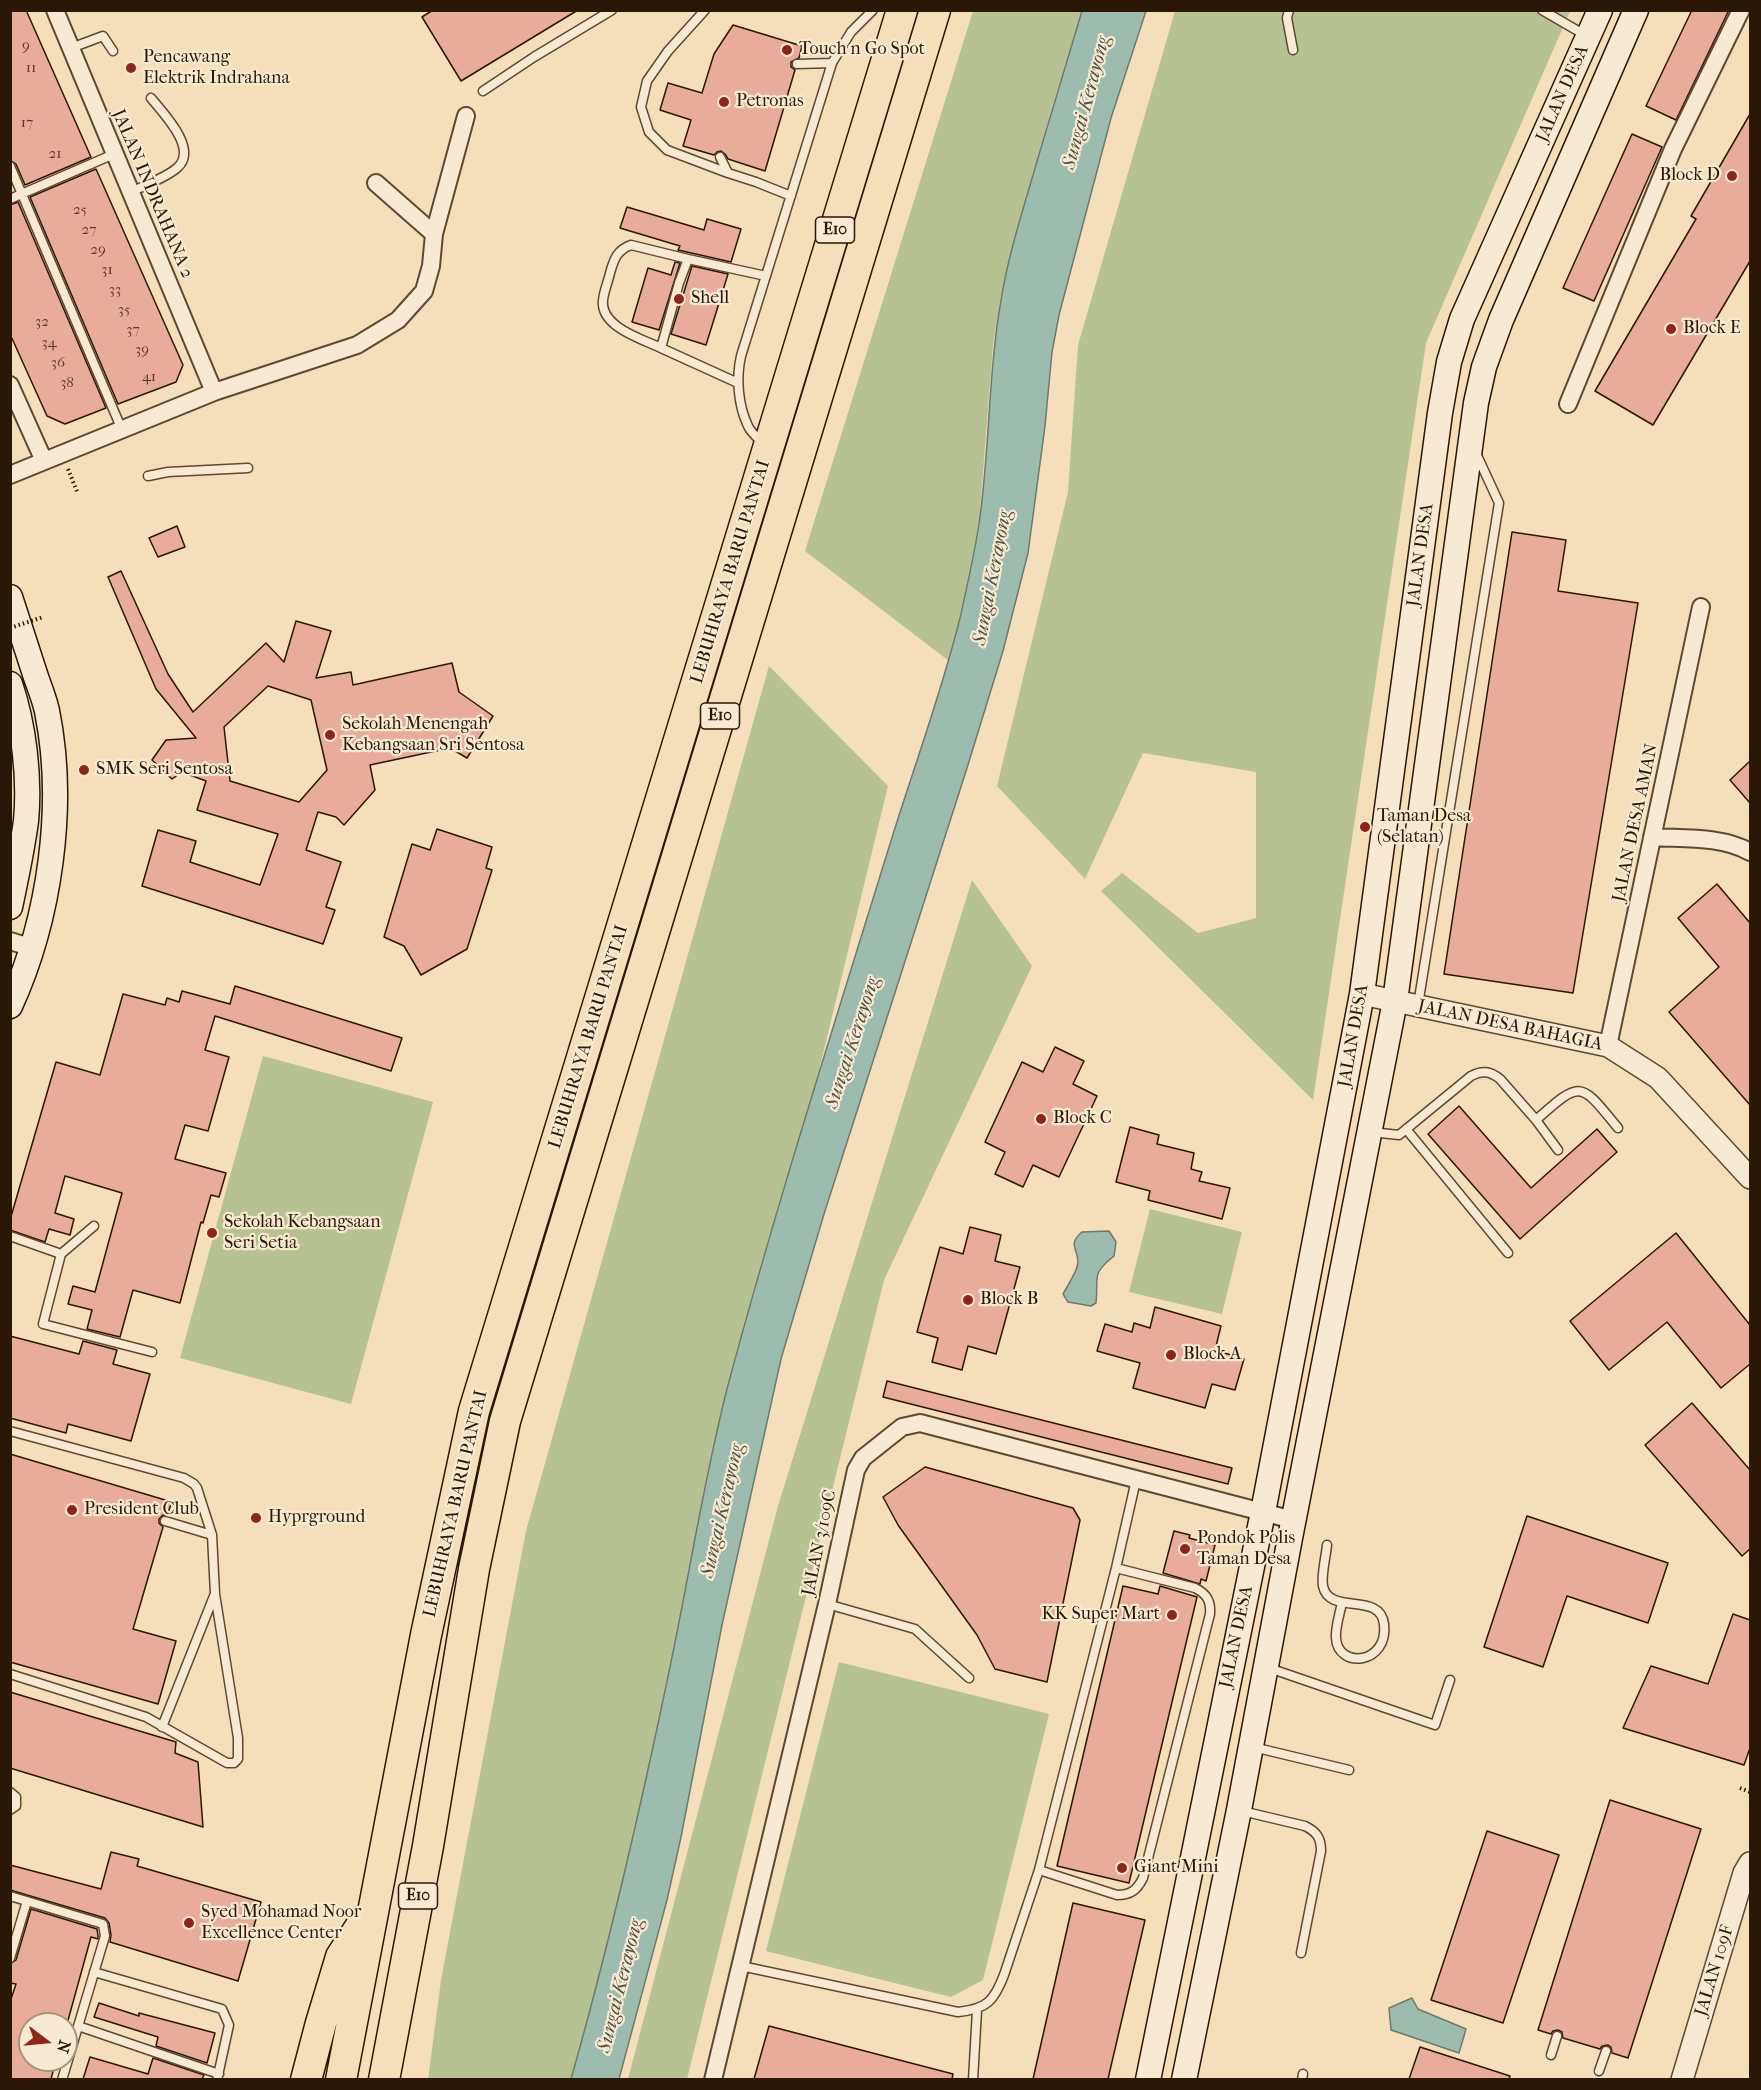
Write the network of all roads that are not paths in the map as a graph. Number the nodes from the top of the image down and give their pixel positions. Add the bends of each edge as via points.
1 (55, 10) edge
2 (612, 10) edge
3 (705, 10) edge
4 (873, 10) edge
5 (902, 10) edge
6 (935, 10) edge
7 (1288, 10) edge
8 (1542, 10) edge
9 (1599, 10) edge
10 (1636, 10) edge
11 (1741, 10) edge
12 (1588, 37) junction
13 (71, 48) junction
14 (1293, 50) dead end
15 (113, 51) dead end
16 (832, 63) junction
17 (797, 64) dead end
18 (483, 91) dead end
19 (151, 98) dead end
20 (466, 116) dead end
21 (114, 154) junction
22 (720, 157) dead end
23 (10, 166) edge
24 (728, 173) junction
25 (376, 183) dead end
26 (131, 192) junction
27 (22, 194) junction
28 (790, 196) junction
29 (10, 199) edge
30 (434, 234) junction
31 (688, 259) junction
32 (766, 276) junction
33 (661, 348) junction
34 (738, 383) junction
35 (10, 385) edge
36 (214, 392) junction
37 (1568, 404) dead end
38 (122, 430) junction
39 (1471, 443) junction
40 (768, 449) junction
41 (44, 461) junction
42 (248, 468) dead end
43 (10, 475) edge
44 (148, 476) dead end
45 (10, 597) edge
46 (1701, 608) dead end
47 (10, 684) edge
48 (1652, 837) junction
49 (16, 846) edge
50 (1750, 852) edge
51 (10, 907) edge
52 (22, 945) edge
53 (18, 972) edge
54 (1362, 994) junction
55 (1407, 1003) junction
56 (10, 1006) edge
57 (1608, 1046) junction
58 (1536, 1120) junction
59 (1618, 1128) dead end
60 (1406, 1129) junction
61 (1370, 1132) junction
62 (1558, 1150) dead end
63 (1750, 1178) edge
64 (94, 1226) dead end
65 (10, 1236) edge
66 (1508, 1252) dead end
67 (62, 1254) junction
68 (152, 1352) dead end
69 (10, 1431) edge
70 (1136, 1480) junction
71 (1263, 1512) junction
72 (1293, 1520) junction
73 (165, 1521) dead end
74 (212, 1535) junction
75 (1327, 1545) dead end
76 (1116, 1568) junction
77 (215, 1594) junction
78 (1342, 1602) junction
79 (827, 1604) junction
80 (1266, 1667) junction
81 (10, 1674) edge
82 (969, 1678) dead end
83 (1450, 1680) dead end
84 (162, 1727) junction
85 (1251, 1746) junction
86 (1349, 1770) dead end
87 (10, 1791) edge
88 (10, 1810) edge
89 (1239, 1810) junction
90 (1750, 1863) edge
91 (1039, 1870) junction
92 (10, 1896) edge
93 (27, 1901) junction
94 (373, 1907) junction
95 (1301, 1953) dead end
96 (10, 1958) edge
97 (741, 1966) junction
98 (94, 1972) junction
99 (977, 2010) junction
100 (78, 2026) joint
101 (1557, 2036) dead end
102 (1606, 2051) dead end
103 (1551, 2055) dead end
104 (1599, 2071) dead end
105 (218, 2076) edge
106 (306, 2079) edge
107 (341, 2079) edge
108 (384, 2079) edge
109 (713, 2079) edge
110 (973, 2079) edge
111 (1148, 2079) edge
112 (1184, 2079) edge
113 (1682, 2079) edge

1 - 13 street, JALAN INDRAHANA 2
2 - 18 lane
3 - 24 lane via 647,81 641,107 649,132 667,150
4 - 16 lane via 851,32
5 - 40 highway, LEBUHRAYA BARU PANTAI / E10
6 - 108 highway, LEBUHRAYA BARU PANTAI / E10 via 505,1421 474,1569
7 - 14 lane
8 - 12 lane
9 - 12 main road, JALAN DESA
10 - 39 main road, JALAN DESA via 1501,320 1484,367
11 - 37 street via 1673,149
12 - 54 main road, JALAN DESA via 1462,319 1449,362
13 - 15 lane via 103,36
13 - 21 street, JALAN INDRAHANA 2
16 - 17 lane
16 - 28 lane
19 - 26 lane via 183,143 183,159 173,171
20 - 30 street
21 - 26 street, JALAN INDRAHANA 2
21 - 27 lane
22 - 24 lane
23 - 27 lane
24 - 28 lane
25 - 30 street
26 - 36 street, JALAN INDRAHANA 2
27 - 29 lane
27 - 38 lane
28 - 32 lane
30 - 36 street via 424,291 398,321 357,345
31 - 32 lane
31 - 33 lane
31 - 33 lane via 632,245 614,260 603,300 606,313 616,327
32 - 34 lane via 741,356
33 - 34 lane
34 - 40 lane via 749,428
35 - 41 street
36 - 38 street
38 - 41 street
39 - 55 main road, JALAN DESA
39 - 55 lane, JALAN DESA via 1499,503
40 - 94 highway, LEBUHRAYA BARU PANTAI / E10 via 474,1412
41 - 43 street
42 - 44 lane
45 - 52 main road via 47,710 53,767 54,836 45,900
46 - 48 street, JALAN DESA AMAN
47 - 49 main road via 17,702 26,818
48 - 50 street via 1713,841 1737,845
48 - 57 street, JALAN DESA AMAN
49 - 51 main road
52 - 53 main road
53 - 56 main road
54 - 55 street, JALAN DESA BAHAGIA
54 - 71 main road, JALAN DESA
55 - 57 street, JALAN DESA BAHAGIA
55 - 61 main road, JALAN DESA
57 - 63 street, JALAN DESA BAHAGIA via 1658,1078
58 - 59 lane via 1564,1095 1580,1091 1588,1093
58 - 60 lane via 1500,1079 1478,1072
58 - 62 lane
60 - 61 lane via 1399,1135
60 - 66 lane
61 - 72 main road, JALAN DESA
64 - 67 lane
65 - 67 lane
67 - 68 lane via 43,1324
69 - 74 lane via 190,1480 200,1494
70 - 71 street, JALAN 3/109C
70 - 76 lane
70 - 79 street, JALAN 3/109C via 920,1423 902,1427 863,1458 856,1470
71 - 72 street, JALAN 3/109C
71 - 111 main road, JALAN DESA
72 - 80 main road, JALAN DESA
73 - 74 lane
74 - 77 lane
75 - 78 lane via 1322,1586 1333,1600
76 - 91 lane
76 - 91 lane via 1195,1588 1203,1592 1211,1605 1143,1878 1139,1887 1126,1895
77 - 84 lane
77 - 84 lane via 238,1738 237,1759 227,1763
78 - 78 lane via 1374,1608 1380,1615 1384,1623 1382,1638 1370,1657 1353,1658 1338,1647 1336,1633
79 - 82 lane via 915,1629
79 - 97 street, JALAN 3/109C
80 - 83 lane via 1436,1725
80 - 85 main road, JALAN DESA
81 - 84 lane via 126,1710
85 - 86 lane
85 - 89 main road, JALAN DESA
87 - 88 lane via 16,1797 16,1806
89 - 95 lane via 1305,1826 1318,1835 1321,1851
89 - 112 main road, JALAN DESA
90 - 113 street, JALAN 109F via 1744,1872
91 - 99 lane via 998,1991
92 - 93 lane
93 - 96 lane
93 - 98 lane via 103,1924 105,1936
94 - 106 highway via 341,1958
94 - 107 highway, LEBUHRAYA BARU PANTAI / E10
97 - 99 lane via 958,2012
97 - 109 street, JALAN 3/109C
98 - 100 lane
98 - 105 lane via 222,2009 229,2025
99 - 110 lane
100 - 105 lane
101 - 103 lane
102 - 104 lane

